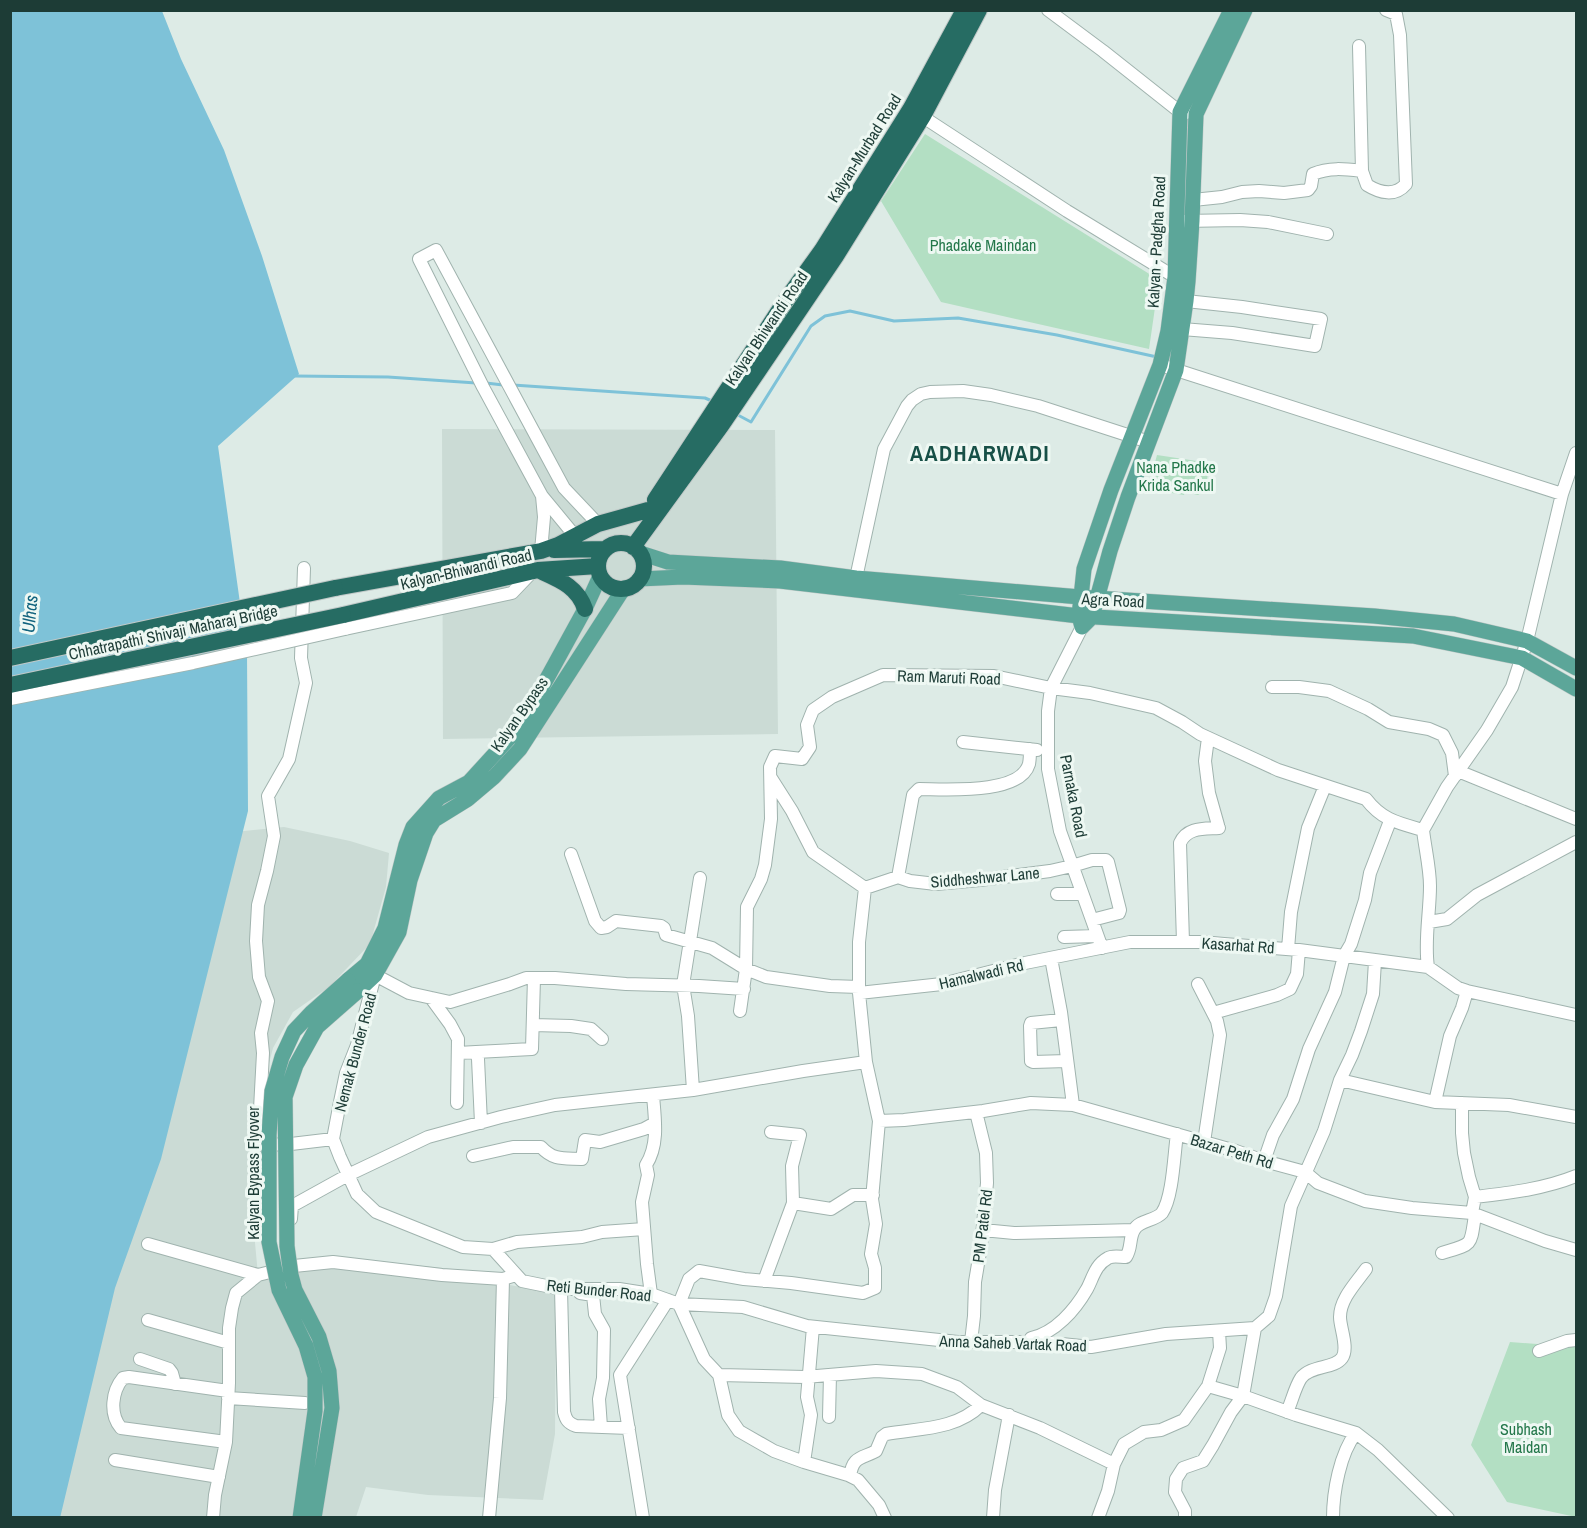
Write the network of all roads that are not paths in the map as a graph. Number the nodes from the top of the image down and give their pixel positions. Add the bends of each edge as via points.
1 (964, 10) edge
2 (979, 10) edge
3 (1048, 10) edge
4 (1231, 10) edge
5 (1245, 10) edge
6 (1393, 12) edge
7 (1359, 46) dead end
8 (1188, 113) junction
9 (917, 116) junction
10 (1362, 171) junction
11 (1193, 200) junction
12 (1185, 221) junction
13 (1327, 234) dead end
14 (1182, 279) junction
15 (786, 300) joint
16 (1186, 301) junction
17 (1182, 329) junction
18 (1160, 365) junction
19 (1176, 370) junction
20 (730, 400) junction
21 (715, 423) junction
22 (1133, 437) junction
23 (1149, 442) junction
24 (1576, 453) edge
25 (1111, 490) junction
26 (1562, 494) junction
27 (542, 496) junction
28 (572, 496) junction
29 (1128, 497) junction
30 (552, 509) junction
31 (648, 510) junction
32 (598, 524) junction
33 (575, 536) junction
34 (632, 548) junction
35 (606, 549) junction
36 (537, 551) junction
37 (304, 568) dead end
38 (535, 571) junction
39 (599, 571) junction
40 (856, 578) junction
41 (632, 584) junction
42 (1080, 597) junction
43 (1097, 598) junction
44 (585, 609) junction
45 (1084, 620) junction
46 (344, 622) junction
47 (1527, 641) junction
48 (10, 658) edge
49 (1522, 658) junction
50 (1576, 668) edge
51 (10, 685) edge
52 (1272, 687) dead end
53 (1051, 688) junction
54 (1576, 689) edge
55 (10, 699) edge
56 (1208, 738) junction
57 (963, 742) dead end
58 (1030, 749) junction
59 (1047, 751) junction
60 (1456, 774) junction
61 (771, 777) junction
62 (1325, 786) junction
63 (1576, 819) edge
64 (1390, 821) junction
65 (1423, 830) junction
66 (1576, 842) edge
67 (571, 854) dead end
68 (1071, 866) junction
69 (898, 877) junction
70 (700, 878) dead end
71 (865, 888) junction
72 (1058, 894) dead end
73 (1082, 894) junction
74 (1092, 920) junction
75 (1429, 922) junction
76 (1064, 937) dead end
77 (690, 942) junction
78 (1100, 942) junction
79 (1183, 942) junction
80 (1294, 950) junction
81 (1344, 956) junction
82 (1051, 958) junction
83 (1375, 961) junction
84 (1428, 967) junction
85 (746, 969) junction
86 (371, 970) junction
87 (534, 978) junction
88 (1198, 984) dead end
89 (683, 985) junction
90 (353, 986) junction
91 (744, 989) junction
92 (859, 990) junction
93 (1467, 991) junction
94 (431, 998) junction
95 (741, 1011) dead end
96 (1575, 1011) edge
97 (1213, 1013) junction
98 (1061, 1020) junction
99 (533, 1025) junction
100 (602, 1039) dead end
101 (476, 1052) junction
102 (458, 1053) junction
103 (1067, 1061) junction
104 (301, 1062) dead end
105 (866, 1062) junction
106 (1340, 1080) junction
107 (693, 1090) junction
108 (652, 1096) junction
109 (1435, 1102) junction
110 (457, 1103) dead end
111 (1462, 1103) junction
112 (1073, 1105) junction
113 (976, 1112) junction
114 (1576, 1117) edge
115 (879, 1121) junction
116 (481, 1123) junction
117 (655, 1124) junction
118 (771, 1132) dead end
119 (1177, 1134) junction
120 (333, 1139) junction
121 (1204, 1142) junction
122 (291, 1144) junction
123 (473, 1156) dead end
124 (1264, 1161) junction
125 (1305, 1172) junction
126 (348, 1175) junction
127 (1576, 1176) edge
128 (873, 1195) junction
129 (1474, 1197) junction
130 (793, 1203) junction
131 (292, 1206) junction
132 (1473, 1214) junction
133 (644, 1229) junction
134 (983, 1230) junction
135 (1134, 1230) junction
136 (148, 1244) dead end
137 (493, 1249) junction
138 (1576, 1250) edge
139 (1442, 1253) dead end
140 (294, 1266) junction
141 (1366, 1269) dead end
142 (258, 1275) junction
143 (516, 1275) junction
144 (503, 1279) junction
145 (764, 1281) junction
146 (561, 1291) junction
147 (651, 1294) junction
148 (674, 1302) junction
149 (148, 1320) dead end
150 (813, 1327) junction
151 (1255, 1328) junction
152 (1219, 1331) junction
153 (1576, 1340) edge
154 (971, 1342) junction
155 (1015, 1342) junction
156 (229, 1343) junction
157 (1539, 1351) dead end
158 (140, 1359) dead end
159 (719, 1375) junction
160 (830, 1375) junction
161 (808, 1377) junction
162 (175, 1384) junction
163 (1208, 1386) junction
164 (228, 1395) junction
165 (1243, 1396) junction
166 (305, 1403) dead end
167 (981, 1405) junction
168 (1287, 1412) junction
169 (1009, 1415) junction
170 (829, 1417) dead end
171 (601, 1427) junction
172 (629, 1428) junction
173 (1356, 1433) junction
174 (226, 1442) junction
175 (115, 1460) dead end
176 (804, 1462) junction
177 (1114, 1464) junction
178 (850, 1476) junction
179 (219, 1477) junction
180 (213, 1518) edge
181 (300, 1518) edge
182 (314, 1518) edge
183 (489, 1518) edge
184 (643, 1518) edge
185 (885, 1518) edge
186 (993, 1518) edge
187 (1098, 1518) edge
188 (1185, 1518) edge
189 (1333, 1518) edge
190 (1448, 1518) edge

1 - 9 highway, Kalyan-Murbad Road
2 - 9 highway
3 - 8 street
4 - 8 main road, Kalyan - Padgha Road
5 - 8 main road, Kalyan - Padgha Road
6 - 10 street via 1400,35 1406,184 1390,193 1379,192 1367,185
7 - 10 street
8 - 11 main road, Kalyan - Padgha Road
8 - 12 main road, Kalyan - Padgha Road
9 - 14 street
9 - 15 highway, Kalyan-Murbad Road
9 - 20 highway, Kalyan Bhiwandi Road via 836,256
10 - 11 street via 1320,171 1313,174 1308,190 1242,192
11 - 12 main road, Kalyan - Padgha Road
12 - 13 street via 1268,222
12 - 14 main road, Kalyan - Padgha Road
14 - 16 main road, Kalyan - Padgha Road
14 - 18 main road, Kalyan - Padgha Road
15 - 20 highway, Kalyan Bhiwandi Road
16 - 17 main road, Kalyan - Padgha Road
16 - 17 street via 1321,319 1315,346
17 - 19 main road, Kalyan - Padgha Road
18 - 19 street
18 - 22 main road, Kalyan - Padgha Road
19 - 23 main road, Kalyan - Padgha Road
19 - 26 street
20 - 21 highway, Kalyan Bhiwandi Road
21 - 31 highway, Kalyan Bhiwandi Road
21 - 34 highway, Kalyan Bhiwandi Road
22 - 23 street
22 - 25 main road, Kalyan - Padgha Road
22 - 40 street via 991,395 963,391 921,394 907,406 884,449
23 - 29 main road, Kalyan - Padgha Road
24 - 26 street
25 - 29 main road
25 - 42 main road, Kalyan - Padgha Road via 1084,569
26 - 47 street
27 - 28 street via 418,259 436,250 564,488
27 - 30 street
27 - 36 street via 544,517
28 - 30 street
28 - 32 street
29 - 43 main road, Kalyan - Padgha Road
30 - 33 street
31 - 32 highway
31 - 34 highway, Kalyan Bhiwandi Road
32 - 33 highway
33 - 36 highway
34 - 35 highway via 614,544
34 - 40 main road, Agra Road via 668,562 780,568
34 - 41 highway via 644,567
35 - 36 highway
35 - 39 highway via 599,559
36 - 48 highway, Chhatrapathi Shivaji Maharaj Bridge, bridge via 335,588
37 - 122 street via 301,658 306,683 289,759 268,796 274,836 258,905 256,941 259,977 268,1001 261,1033 261,1144
38 - 39 highway, Kalyan-Bhiwandi Road
38 - 44 highway via 562,580 574,589
38 - 46 highway, Kalyan-Bhiwandi Road
39 - 41 highway via 610,586
39 - 44 main road, Kalyan Bypass
40 - 42 main road, Agra Road
41 - 45 main road, Agra Road via 683,577 780,581
41 - 86 main road, Kalyan Bypass via 520,749 468,799 434,820 410,880 399,932
42 - 43 main road, Agra Road
42 - 45 main road, Kalyan - Padgha Road
43 - 45 main road, Kalyan - Padgha Road
43 - 47 main road, Agra Road via 1408,619 1454,624
44 - 86 main road, Kalyan Bypass via 522,724 470,782 439,798 413,827
45 - 49 main road, Agra Road via 1413,636
45 - 53 street, Parnaka Road
46 - 51 highway, Chhatrapathi Shivaji Maharaj Bridge, bridge
46 - 55 street, bridge via 193,663
47 - 49 street
47 - 50 main road, Agra Road
49 - 54 main road, Agra Road
49 - 60 street via 1512,687
52 - 60 street via 1329,691 1389,722 1443,735
53 - 56 street via 1156,708
53 - 59 street, Parnaka Road
53 - 61 street, Ram Maruti Road via 994,676 883,675 832,697 813,710 807,725 810,747 802,759 775,756
56 - 62 street via 1278,770
56 - 79 street via 1205,761 1219,826 1191,831 1180,843
57 - 58 street
58 - 59 street
58 - 69 street via 1029,765 1017,779 991,788 919,789 913,795
59 - 68 street, Parnaka Road via 1060,831
60 - 63 street
60 - 65 street
61 - 71 street via 813,852
61 - 85 street via 765,865 747,907
62 - 64 street via 1366,799
62 - 80 street via 1308,828 1291,912
64 - 65 street
64 - 81 street
65 - 75 street via 1431,884
66 - 75 street via 1477,895 1447,919
67 - 77 street via 601,928 616,921 662,926 666,935
68 - 69 street, Siddheshwar Lane via 936,884
68 - 73 street, Parnaka Road
68 - 74 street, Siddheshwar Lane via 1092,860 1108,862 1120,910
69 - 71 street
70 - 77 street
71 - 92 street
72 - 73 street
73 - 74 street, Parnaka Road
74 - 78 street, Parnaka Road
75 - 84 street
76 - 78 street
77 - 85 street via 712,948
77 - 89 street
78 - 79 street, Kasarhat Rd
78 - 82 street, Hamalwadi Rd
79 - 80 street, Kasarhat Rd
80 - 81 street, Kasarhat Rd
80 - 97 street via 1297,974 1290,989
81 - 83 street, Kasarhat Rd
81 - 124 street via 1335,992
82 - 92 street, Hamalwadi Rd via 942,984
82 - 98 street
83 - 84 street, Kasarhat Rd
83 - 106 street via 1373,994
84 - 93 street
85 - 91 street
85 - 92 street via 766,977
86 - 90 main road, Kalyan Bypass Flyover
86 - 94 street via 409,993
86 - 120 street, Nemak Bunder Road
87 - 89 street
87 - 94 street via 450,1002
87 - 99 street
88 - 97 street
89 - 91 street
89 - 107 street
90 - 181 main road, Kalyan Bypass Flyover, bridge via 312,1012 294,1030 272,1091 269,1242 279,1290 306,1346 315,1377 315,1411
90 - 182 main road, Kalyan Bypass Flyover, bridge via 317,1028 296,1065 285,1097 287,1246 291,1275 319,1337 329,1371 332,1408
91 - 95 street
92 - 105 street
93 - 96 street
93 - 109 street via 1450,1036
94 - 102 street via 458,1039
97 - 121 street via 1220,1035
98 - 103 street
98 - 103 street via 1031,1023 1032,1061
99 - 100 street via 591,1029
99 - 101 street via 532,1050
101 - 102 street
101 - 116 street
102 - 110 street
103 - 112 street
104 - 122 street via 291,1091
105 - 107 street
105 - 115 street
106 - 109 street
106 - 125 street via 1324,1131
107 - 108 street
108 - 116 street via 555,1105
108 - 117 street
109 - 111 street
111 - 114 street via 1509,1105
111 - 129 street via 1464,1153
112 - 113 street, Bazar Peth Rd via 1031,1103
112 - 119 street, Bazar Peth Rd
113 - 115 street, Bazar Peth Rd
113 - 134 street, PM Patel Rd via 986,1153
115 - 128 street
116 - 126 street via 428,1137
117 - 123 street via 600,1142 585,1140 582,1159 549,1155 541,1147 526,1146
117 - 133 street via 642,1202
118 - 130 street via 800,1135 792,1166
119 - 121 street, Bazar Peth Rd
119 - 135 street via 1169,1198 1161,1214
120 - 122 street
120 - 126 street
121 - 124 street, Bazar Peth Rd
122 - 131 street
124 - 125 street, Bazar Peth Rd
125 - 132 street, Bazar Peth Rd via 1318,1183 1365,1201
125 - 151 street via 1291,1206 1276,1296 1269,1316
126 - 131 street
126 - 137 street via 357,1194 376,1212 463,1246
127 - 129 street via 1504,1194
128 - 130 street via 853,1195 831,1209
128 - 145 street via 876,1224 871,1254 875,1288 863,1293
129 - 132 street
130 - 145 street
131 - 140 street
132 - 138 street, Bazar Peth Rd
132 - 139 street via 1471,1240
133 - 137 street via 517,1242
133 - 147 street
134 - 135 street
134 - 154 street, PM Patel Rd
135 - 155 street via 1130,1252 1126,1257 1110,1257 1102,1262 1077,1306 1065,1318 1043,1336
136 - 142 street
137 - 143 street, Reti Bunder Road
140 - 142 street
140 - 144 street via 333,1262
141 - 168 street via 1342,1306 1343,1357 1307,1372
142 - 156 street via 236,1293
143 - 144 street
143 - 146 street, Reti Bunder Road via 522,1281
144 - 183 street via 500,1398
145 - 148 street via 699,1271
146 - 147 street, Reti Bunder Road via 619,1289
146 - 171 street via 566,1419 576,1426
146 - 171 street via 591,1294 595,1298 595,1314 604,1330
147 - 148 street, Reti Bunder Road
148 - 150 street, Anna Saheb Vartak Road via 743,1307
148 - 159 street via 704,1359
148 - 172 street via 620,1375
149 - 156 street
150 - 154 street, Anna Saheb Vartak Road
150 - 161 street
151 - 152 street, Anna Saheb Vartak Road
151 - 165 street
152 - 155 street, Anna Saheb Vartak Road via 1166,1334 1091,1347
152 - 163 street via 1220,1348
153 - 157 street
154 - 155 street, Anna Saheb Vartak Road
156 - 164 street
158 - 162 street via 169,1369
159 - 161 street
159 - 176 street via 728,1415 739,1431
160 - 161 street
160 - 167 street via 876,1371 922,1374 957,1387
160 - 170 street
161 - 176 street via 811,1415
162 - 164 street
162 - 174 street via 123,1378 113,1404 116,1422 121,1428
163 - 165 street
163 - 177 street via 1184,1420 1161,1430 1143,1432 1124,1444
164 - 166 street
164 - 174 street
165 - 168 street
165 - 188 street via 1203,1461 1183,1468 1176,1479 1175,1492
167 - 169 street
167 - 178 street via 959,1421 886,1434 876,1451 852,1466
168 - 173 street
169 - 177 street
169 - 186 street
171 - 172 street
172 - 184 street
173 - 189 street via 1344,1454
173 - 190 street
174 - 179 street
175 - 179 street
176 - 178 street
177 - 187 street
178 - 185 street via 879,1505
179 - 180 street

